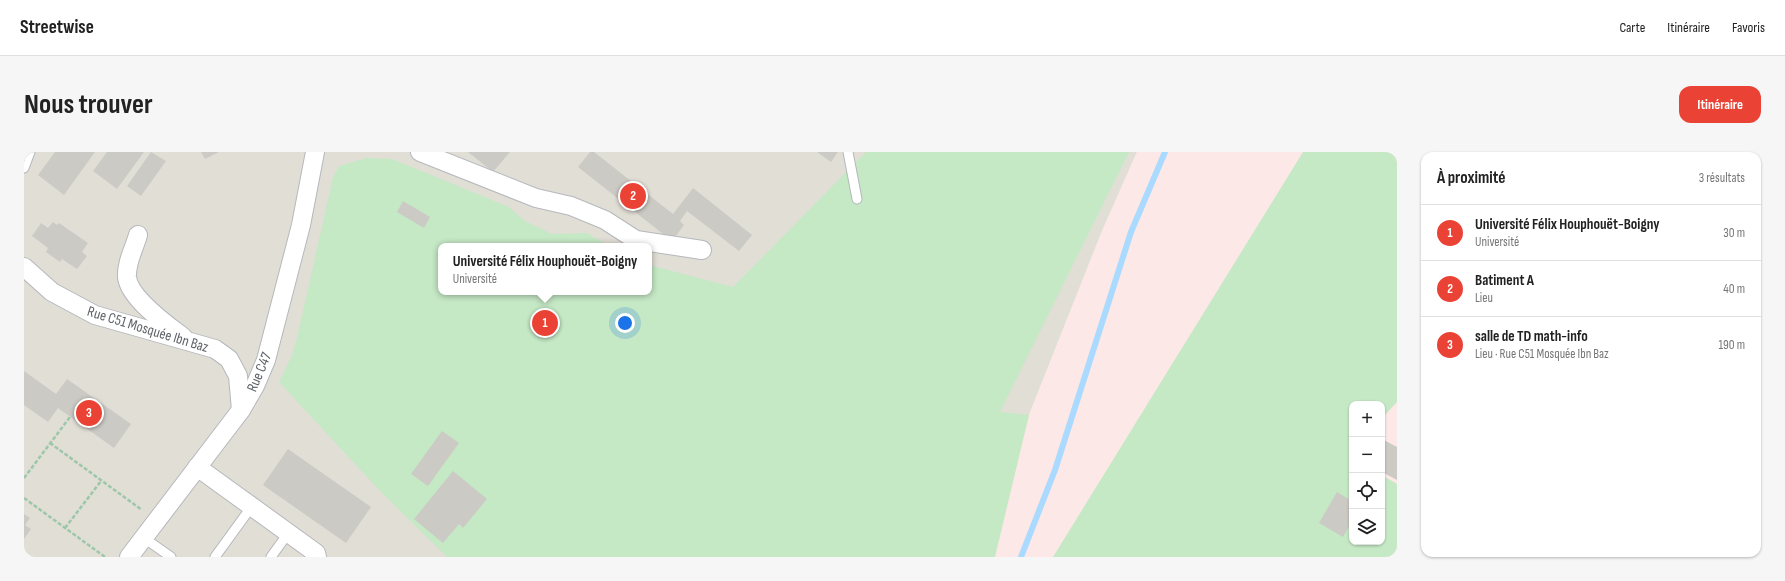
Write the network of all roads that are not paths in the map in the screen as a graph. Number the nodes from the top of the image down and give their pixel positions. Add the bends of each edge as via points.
1 (30, 152) edge
2 (315, 152) edge
3 (420, 152) edge
4 (848, 152) edge
5 (24, 168) edge
6 (857, 199) dead end
7 (138, 235) dead end
8 (702, 250) dead end
9 (24, 267) edge
10 (190, 343) junction
11 (241, 410) junction
12 (197, 467) junction
13 (252, 506) junction
14 (289, 532) junction
15 (144, 538) junction
16 (129, 557) edge
17 (171, 557) edge
18 (215, 557) edge
19 (271, 557) edge
20 (317, 557) edge

1 - 5 lane
2 - 11 street, Rue C47 via 301,225 266,360
3 - 8 street via 536,198 571,206 598,217 636,240
4 - 6 lane
7 - 10 street via 128,263 127,278 135,294 150,311
9 - 10 street, Rue C51 Mosquée Ibn Baz via 52,292 94,315
10 - 11 street, Rue C51 Mosquée Ibn Baz via 215,349 230,359 238,376
11 - 12 street, Rue C47
12 - 13 street
12 - 15 street, Rue C47
13 - 14 street
13 - 18 lane
14 - 19 lane
14 - 20 street via 316,553
15 - 16 street, Rue C47
15 - 17 lane

